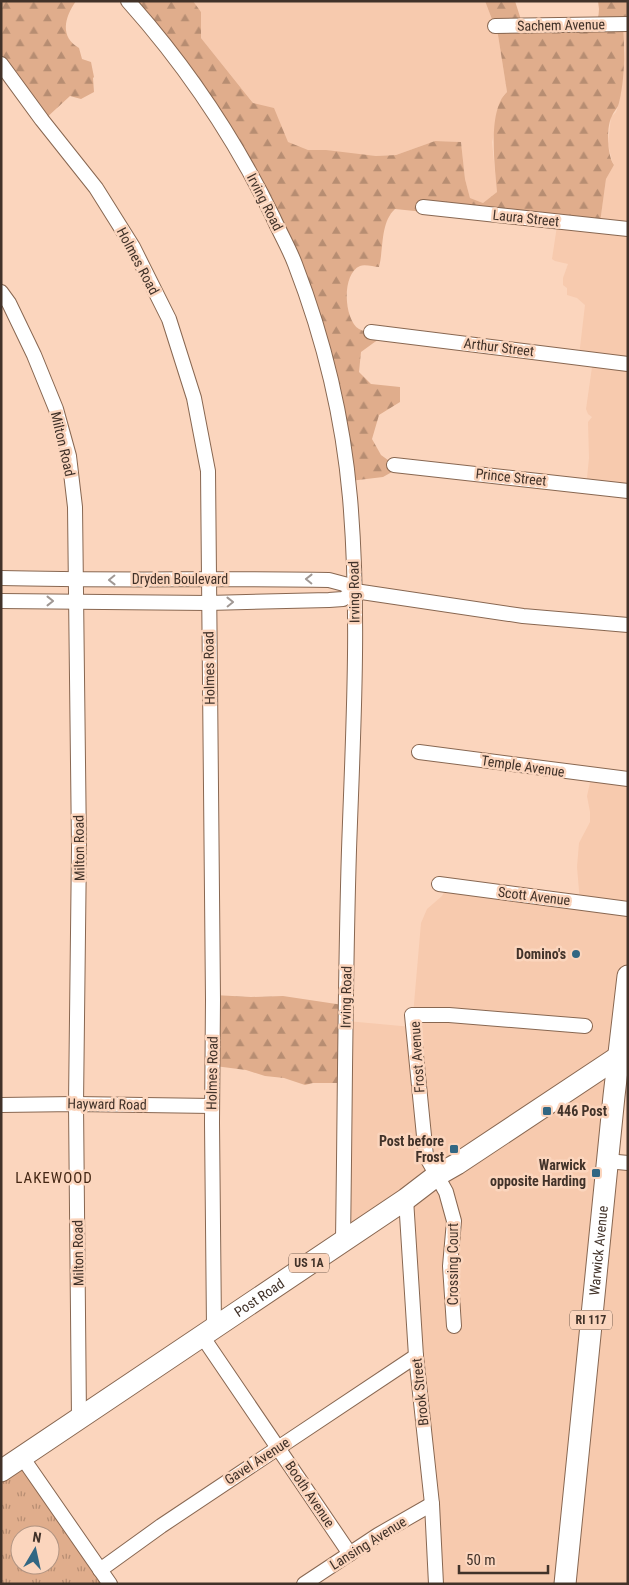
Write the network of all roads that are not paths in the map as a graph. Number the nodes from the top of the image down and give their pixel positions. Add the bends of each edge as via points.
1 (128, 1) edge
2 (628, 24) edge
3 (495, 26) dead end
4 (1, 64) edge
5 (423, 207) dead end
6 (628, 229) edge
7 (1, 292) edge
8 (371, 332) dead end
9 (628, 364) edge
10 (394, 465) dead end
11 (628, 492) edge
12 (1, 578) edge
13 (208, 578) junction
14 (77, 580) junction
15 (356, 591) junction
16 (1, 601) edge
17 (77, 602) junction
18 (208, 602) junction
19 (628, 625) edge
20 (419, 752) dead end
21 (628, 779) edge
22 (439, 884) dead end
23 (628, 909) edge
24 (628, 976) edge
25 (585, 1026) dead end
26 (618, 1057) junction
27 (76, 1104) junction
28 (1, 1105) edge
29 (212, 1106) junction
30 (618, 1162) edge
31 (436, 1176) junction
32 (406, 1199) junction
33 (343, 1240) junction
34 (454, 1326) dead end
35 (208, 1332) junction
36 (416, 1356) junction
37 (79, 1418) junction
38 (278, 1448) junction
39 (22, 1457) junction
40 (1, 1471) edge
41 (432, 1504) junction
42 (350, 1554) junction
43 (100, 1570) junction
44 (110, 1584) edge
45 (304, 1584) edge
46 (436, 1584) edge
47 (565, 1584) edge

1 - 15 street, Irving Road via 155,31 211,108 255,180 294,262 323,344 338,412 350,496
2 - 3 street, Sachem Avenue
4 - 13 street, Holmes Road via 96,188 133,247 169,319 194,398 208,471
5 - 6 street, Laura Street
7 - 14 street, Milton Road via 49,390 69,456 75,507
8 - 9 street, Arthur Street
10 - 11 street, Prince Street
12 - 14 street, Dryden Boulevard
13 -> 14 street, Dryden Boulevard
15 -> 13 street, Dryden Boulevard via 329,580
13 - 18 street, Holmes Road
14 - 17 street, Milton Road
18 -> 15 street, Dryden Boulevard via 343,599
15 - 19 street, Dryden Boulevard via 523,616
15 - 33 street, Irving Road
16 -> 17 street, Dryden Boulevard
17 - 18 street, Dryden Boulevard
17 - 27 street, Milton Road via 79,887
18 - 29 street, Holmes Road
20 - 21 street, Temple Avenue
22 - 23 street, Scott Avenue
24 - 26 main road, Warwick Avenue
25 - 31 street, Frost Avenue via 412,1015 426,1156
26 - 30 main road, Warwick Avenue / RI 117
26 - 31 main road, Post Road / US 1A
27 - 28 street, Hayward Road
27 - 29 street, Hayward Road
27 - 37 street, Milton Road
29 - 35 street, Holmes Road
30 - 47 main road, Warwick Avenue / RI 117
31 - 32 main road, Post Road / US 1A
31 - 34 street, Crossing Court via 446,1192 454,1221 450,1266
32 - 33 main road, Post Road / US 1A
32 - 36 street, Brook Street
33 - 35 main road, Post Road / US 1A
35 - 37 main road, Post Road / US 1A
35 - 38 street, Booth Avenue
36 - 38 street, Gavel Avenue
36 - 41 street, Brook Street
37 - 39 main road, Post Road / US 1A
38 - 42 street, Booth Avenue
38 - 43 street, Gavel Avenue
39 - 40 main road, Post Road / US 1A
39 - 43 street
41 - 42 street, Lansing Avenue
41 - 46 street, Brook Street
42 - 45 street, Lansing Avenue
43 - 44 street

